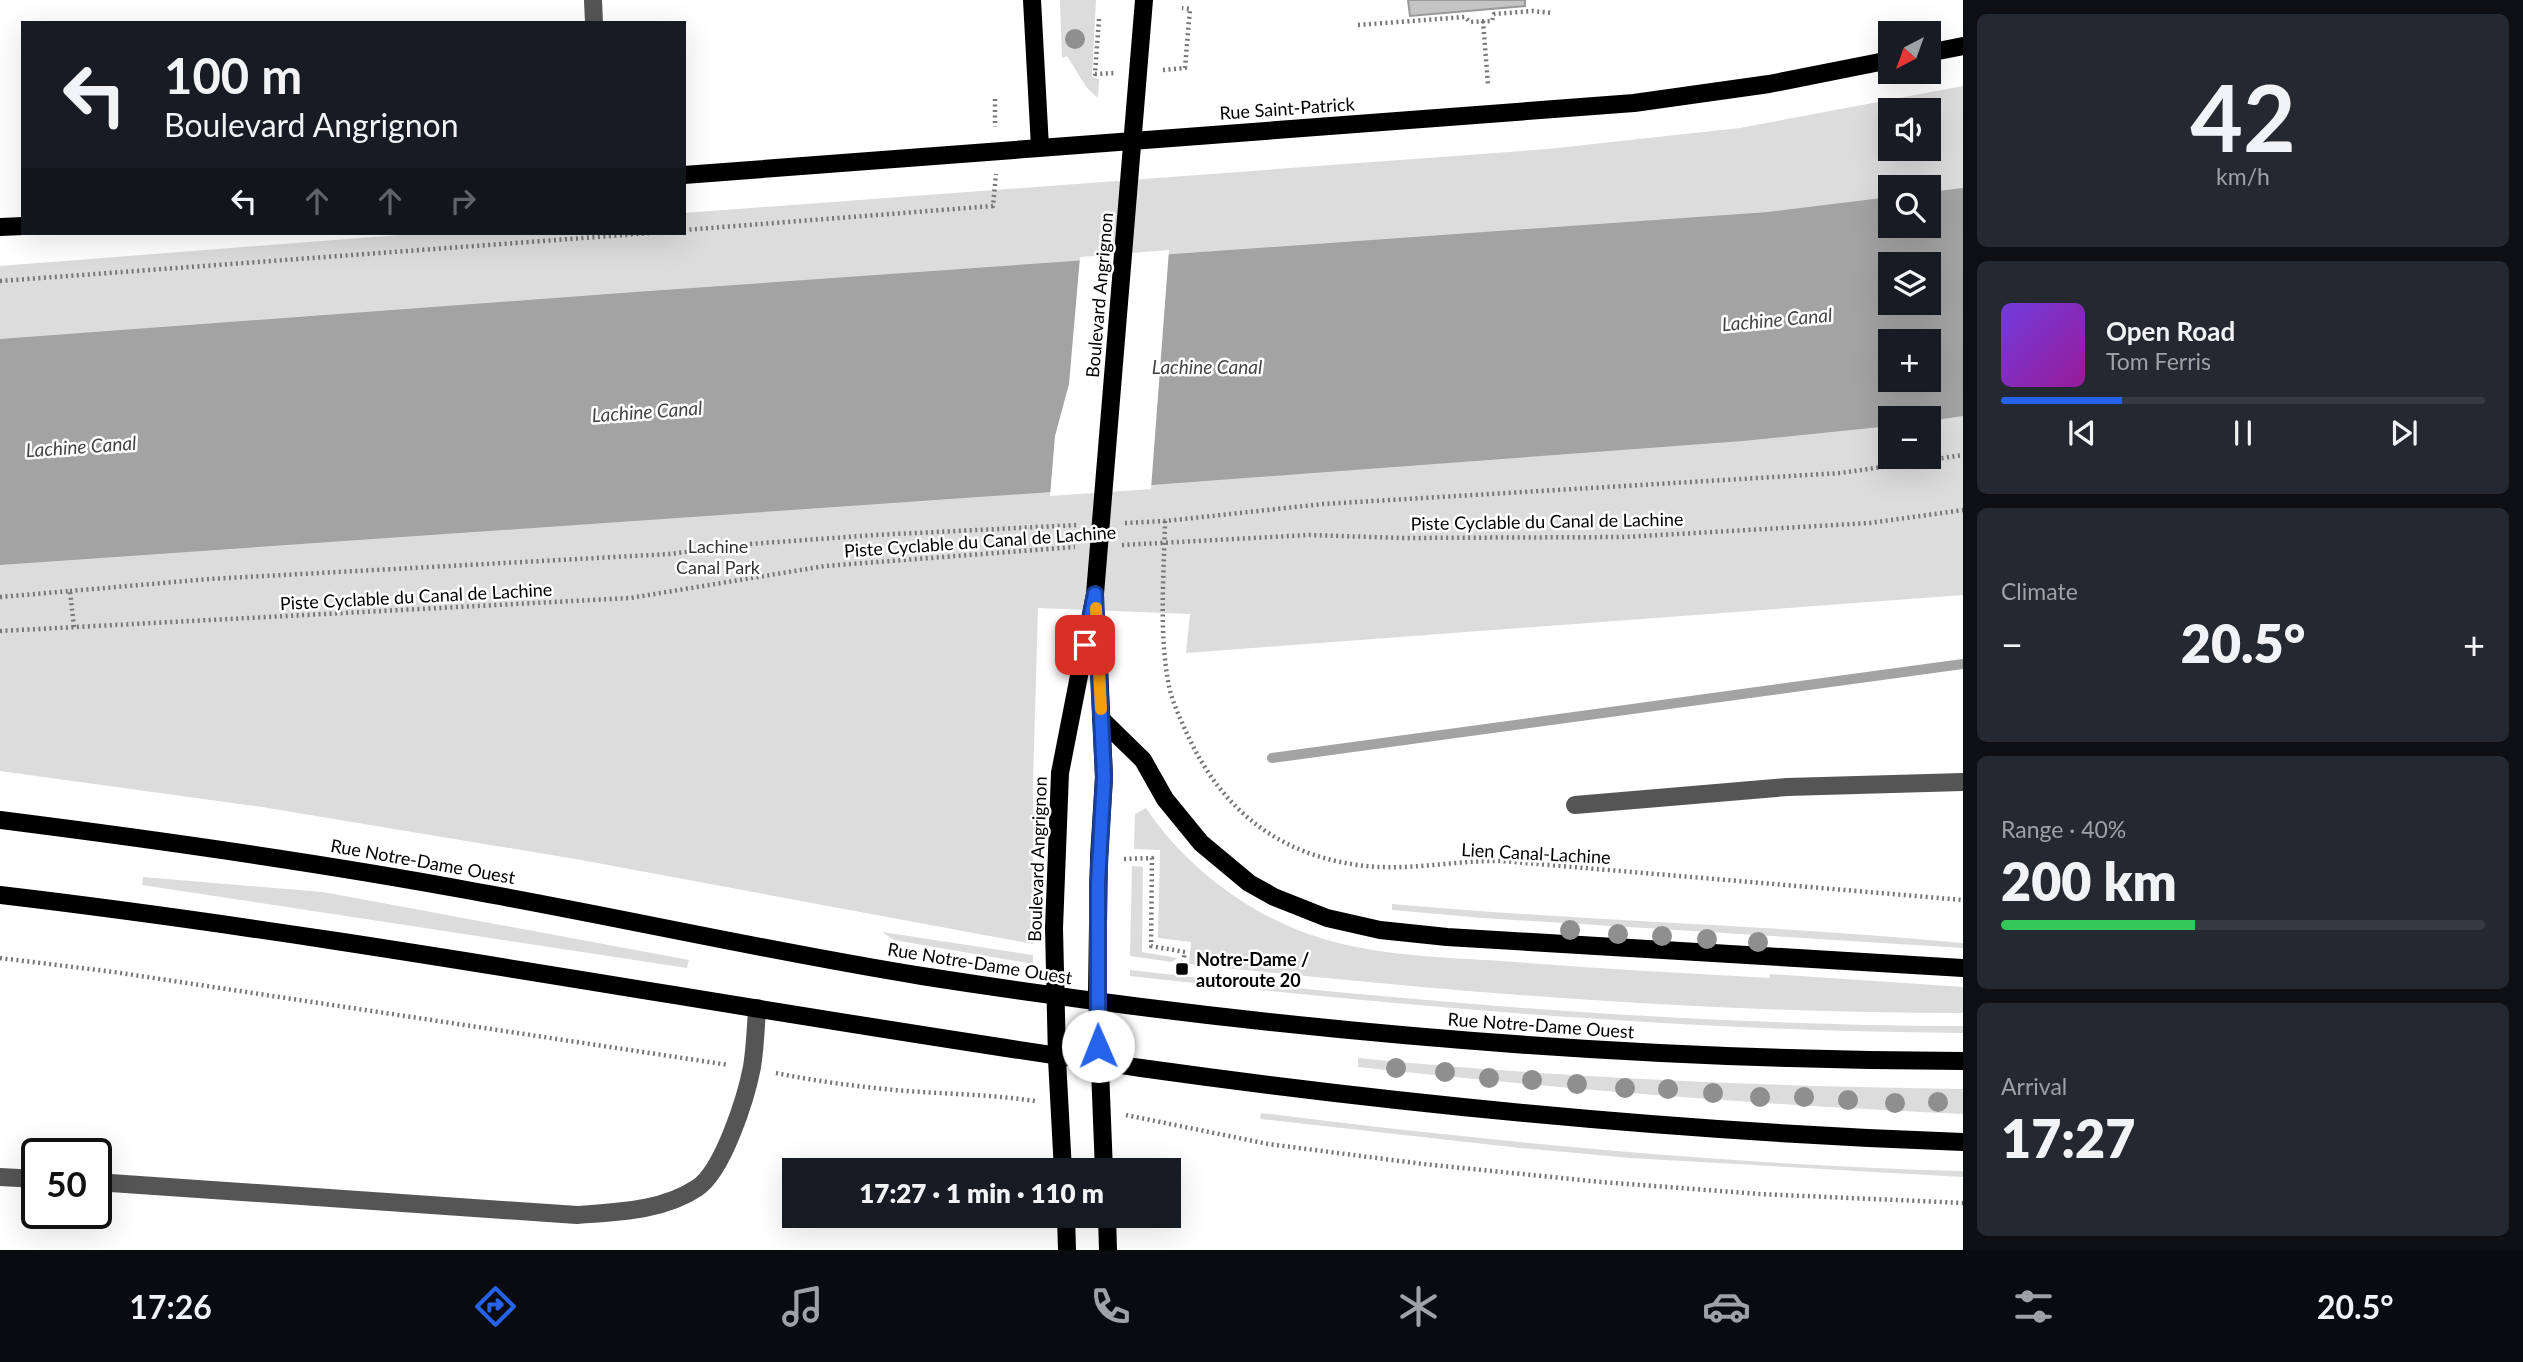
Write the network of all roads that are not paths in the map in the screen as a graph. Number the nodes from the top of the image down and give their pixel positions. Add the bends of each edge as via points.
1 (593, 0) edge
2 (1032, 0) edge
3 (1144, 0) edge
4 (594, 21) edge
5 (1963, 46) edge
6 (1941, 50) edge
7 (1878, 62) edge
8 (1040, 147) junction
9 (686, 175) edge
10 (21, 226) edge
11 (0, 227) edge
12 (1095, 594) junction
13 (1101, 719) junction
14 (1963, 782) edge
15 (1575, 805) dead end
16 (0, 820) edge
17 (0, 895) edge
18 (1963, 968) edge
19 (757, 1008) junction
20 (1963, 1061) edge
21 (1963, 1142) edge
22 (1062, 1158) edge
23 (1103, 1158) edge
24 (0, 1177) edge
25 (21, 1178) edge
26 (112, 1183) edge
27 (1067, 1228) edge
28 (1107, 1228) edge
29 (1068, 1250) edge
30 (1108, 1250) edge

1 - 4 lane
2 - 8 main road
3 - 12 main road, Boulevard Angrignon
5 - 6 main road
7 - 8 main road, Rue Saint-Patrick via 1634,103
8 - 9 main road, Rue Saint-Patrick
10 - 11 main road
12 - 13 main road, Boulevard Angrignon
12 - 22 main road, Boulevard Angrignon via 1060,773 1055,928
13 - 18 main road via 1143,760 1165,799 1201,843 1249,883 1327,918 1380,930 1447,937
13 - 23 main road, Boulevard Angrignon via 1104,777 1097,934
14 - 15 lane via 1787,788
16 - 20 main road, Rue Notre-Dame Ouest via 313,863 833,961 1177,1012 1599,1050
17 - 19 main road via 293,935
19 - 21 main road via 1130,1066 1383,1098 1630,1122
19 - 26 lane via 751,1069 726,1147 699,1187 650,1206 577,1215
24 - 25 lane
27 - 29 main road
28 - 30 main road

